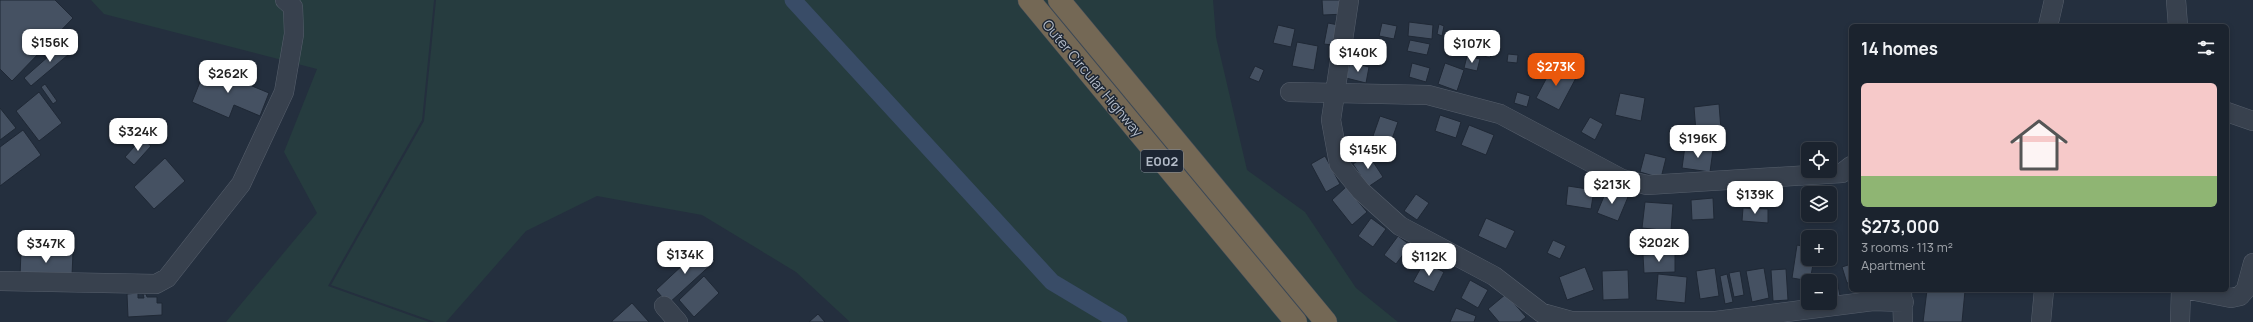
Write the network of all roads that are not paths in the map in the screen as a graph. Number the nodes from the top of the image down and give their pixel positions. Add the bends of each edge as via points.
1 (285, 0) edge
2 (1029, 0) edge
3 (1059, 0) edge
4 (1349, 0) edge
5 (2054, 0) edge
6 (2176, 0) edge
7 (2048, 24) edge
8 (2178, 24) edge
9 (1336, 91) junction
10 (1290, 92) dead end
11 (2229, 113) edge
12 (2253, 121) edge
13 (1849, 168) edge
14 (2253, 263) edge
15 (0, 281) edge
16 (2249, 291) edge
17 (2044, 292) edge
18 (2181, 292) edge
19 (2200, 292) edge
20 (1903, 296) edge
21 (664, 306) dead end
22 (678, 322) edge
23 (1296, 322) edge
24 (1326, 322) edge
25 (1903, 322) edge
26 (2041, 322) edge
27 (2180, 322) edge

1 - 15 street via 293,7 294,34 284,92 241,184 167,278 156,284
2 - 23 highway, Outer Circular Highway / E002
3 - 24 highway, Outer Circular Highway / E002
4 - 9 street
5 - 7 street
6 - 8 street
9 - 10 street
9 - 13 street via 1428,95 1500,114 1622,180 1647,185 1842,173
9 - 20 street via 1331,120 1339,164 1361,191 1400,226 1494,276 1542,313 1572,321 1716,320
11 - 12 street
14 - 16 street
16 - 19 street via 2231,298
17 - 26 street
18 - 27 street
20 - 25 street
21 - 22 street

